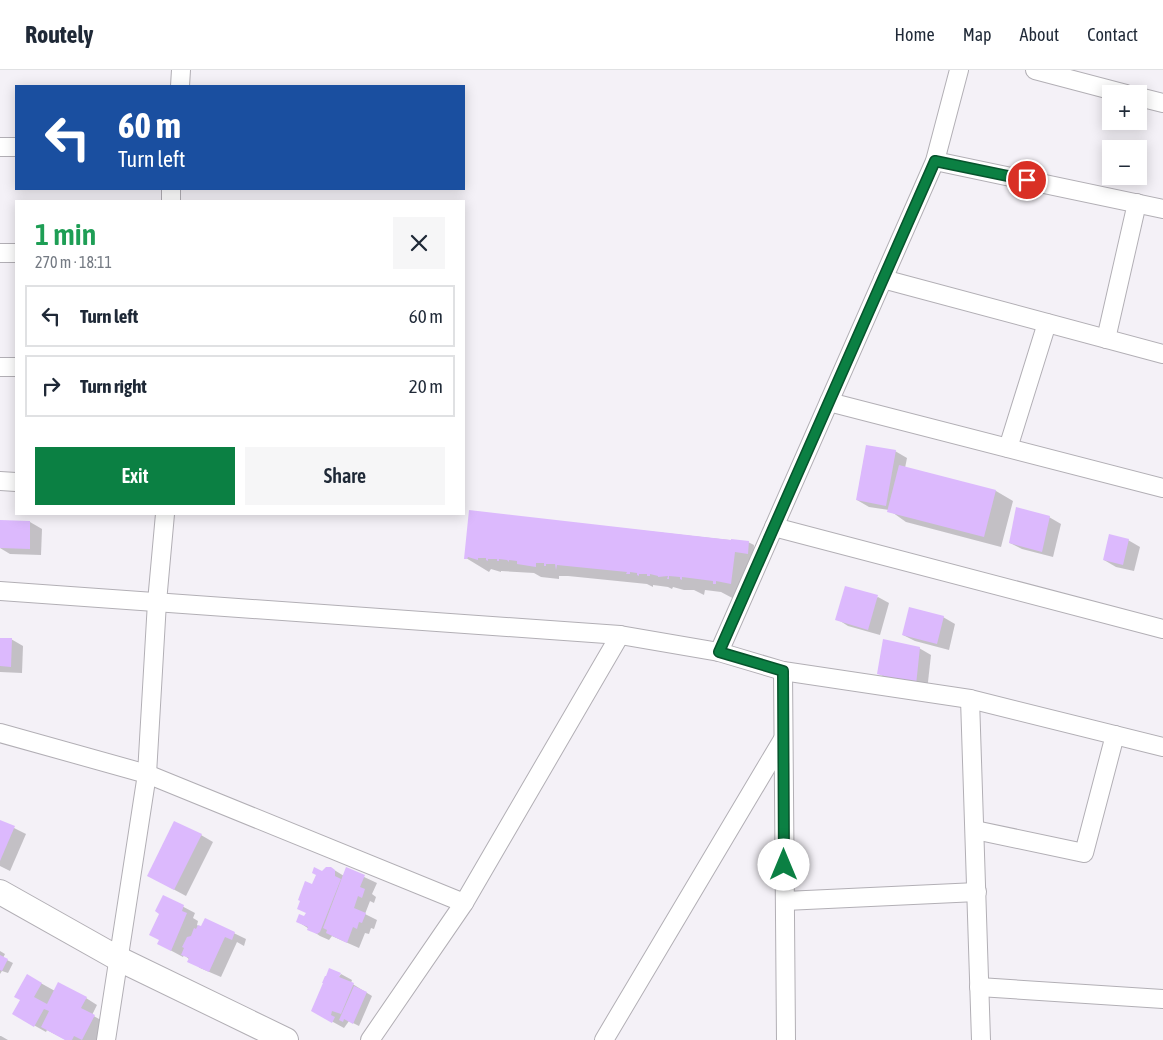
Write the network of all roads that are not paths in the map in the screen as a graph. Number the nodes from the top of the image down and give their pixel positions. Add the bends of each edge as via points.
1 (181, 70) edge
2 (959, 70) edge
3 (1035, 70) edge
4 (180, 85) edge
5 (1102, 88) edge
6 (1147, 99) edge
7 (1163, 103) edge
8 (0, 147) edge
9 (15, 147) edge
10 (935, 161) junction
11 (1137, 203) junction
12 (1163, 209) edge
13 (0, 253) edge
14 (15, 253) edge
15 (883, 279) junction
16 (1048, 323) junction
17 (1106, 339) junction
18 (1163, 354) edge
19 (0, 367) edge
20 (15, 367) edge
21 (829, 402) junction
22 (1008, 448) junction
23 (0, 481) edge
24 (15, 482) edge
25 (1163, 488) edge
26 (165, 515) edge
27 (774, 527) junction
28 (0, 591) edge
29 (157, 602) junction
30 (1163, 629) edge
31 (620, 635) junction
32 (719, 652) junction
33 (783, 671) junction
34 (970, 699) junction
35 (0, 733) edge
36 (1115, 735) junction
37 (784, 738) junction
38 (1163, 747) edge
39 (147, 774) junction
40 (975, 830) junction
41 (0, 892) edge
42 (977, 892) junction
43 (785, 901) junction
44 (464, 903) junction
45 (120, 959) junction
46 (979, 987) junction
47 (1163, 999) edge
48 (106, 1040) edge
49 (286, 1040) edge
50 (370, 1040) edge
51 (604, 1040) edge
52 (786, 1040) edge
53 (981, 1040) edge

1 - 4 street
2 - 10 street
3 - 5 street
6 - 7 street
8 - 9 street
10 - 11 street
10 - 15 street
11 - 12 street
11 - 17 street
13 - 14 street
15 - 16 street
15 - 21 street
16 - 17 street
16 - 22 street
17 - 18 street
19 - 20 street
21 - 22 street
21 - 27 street
22 - 25 street
23 - 24 street
26 - 29 street
27 - 30 street
27 - 32 street
28 - 29 street
29 - 31 street
29 - 39 street
31 - 32 street
31 - 44 street
32 - 33 street
33 - 34 street
33 - 37 street
34 - 36 street
34 - 40 street
35 - 39 street
36 - 38 street
36 - 40 street via 1084,853
37 - 43 street
37 - 51 street
39 - 44 street
39 - 45 street
40 - 42 street
41 - 45 street
42 - 43 street
42 - 46 street
43 - 52 street
44 - 50 street
45 - 48 street
45 - 49 street
46 - 47 street
46 - 53 street

